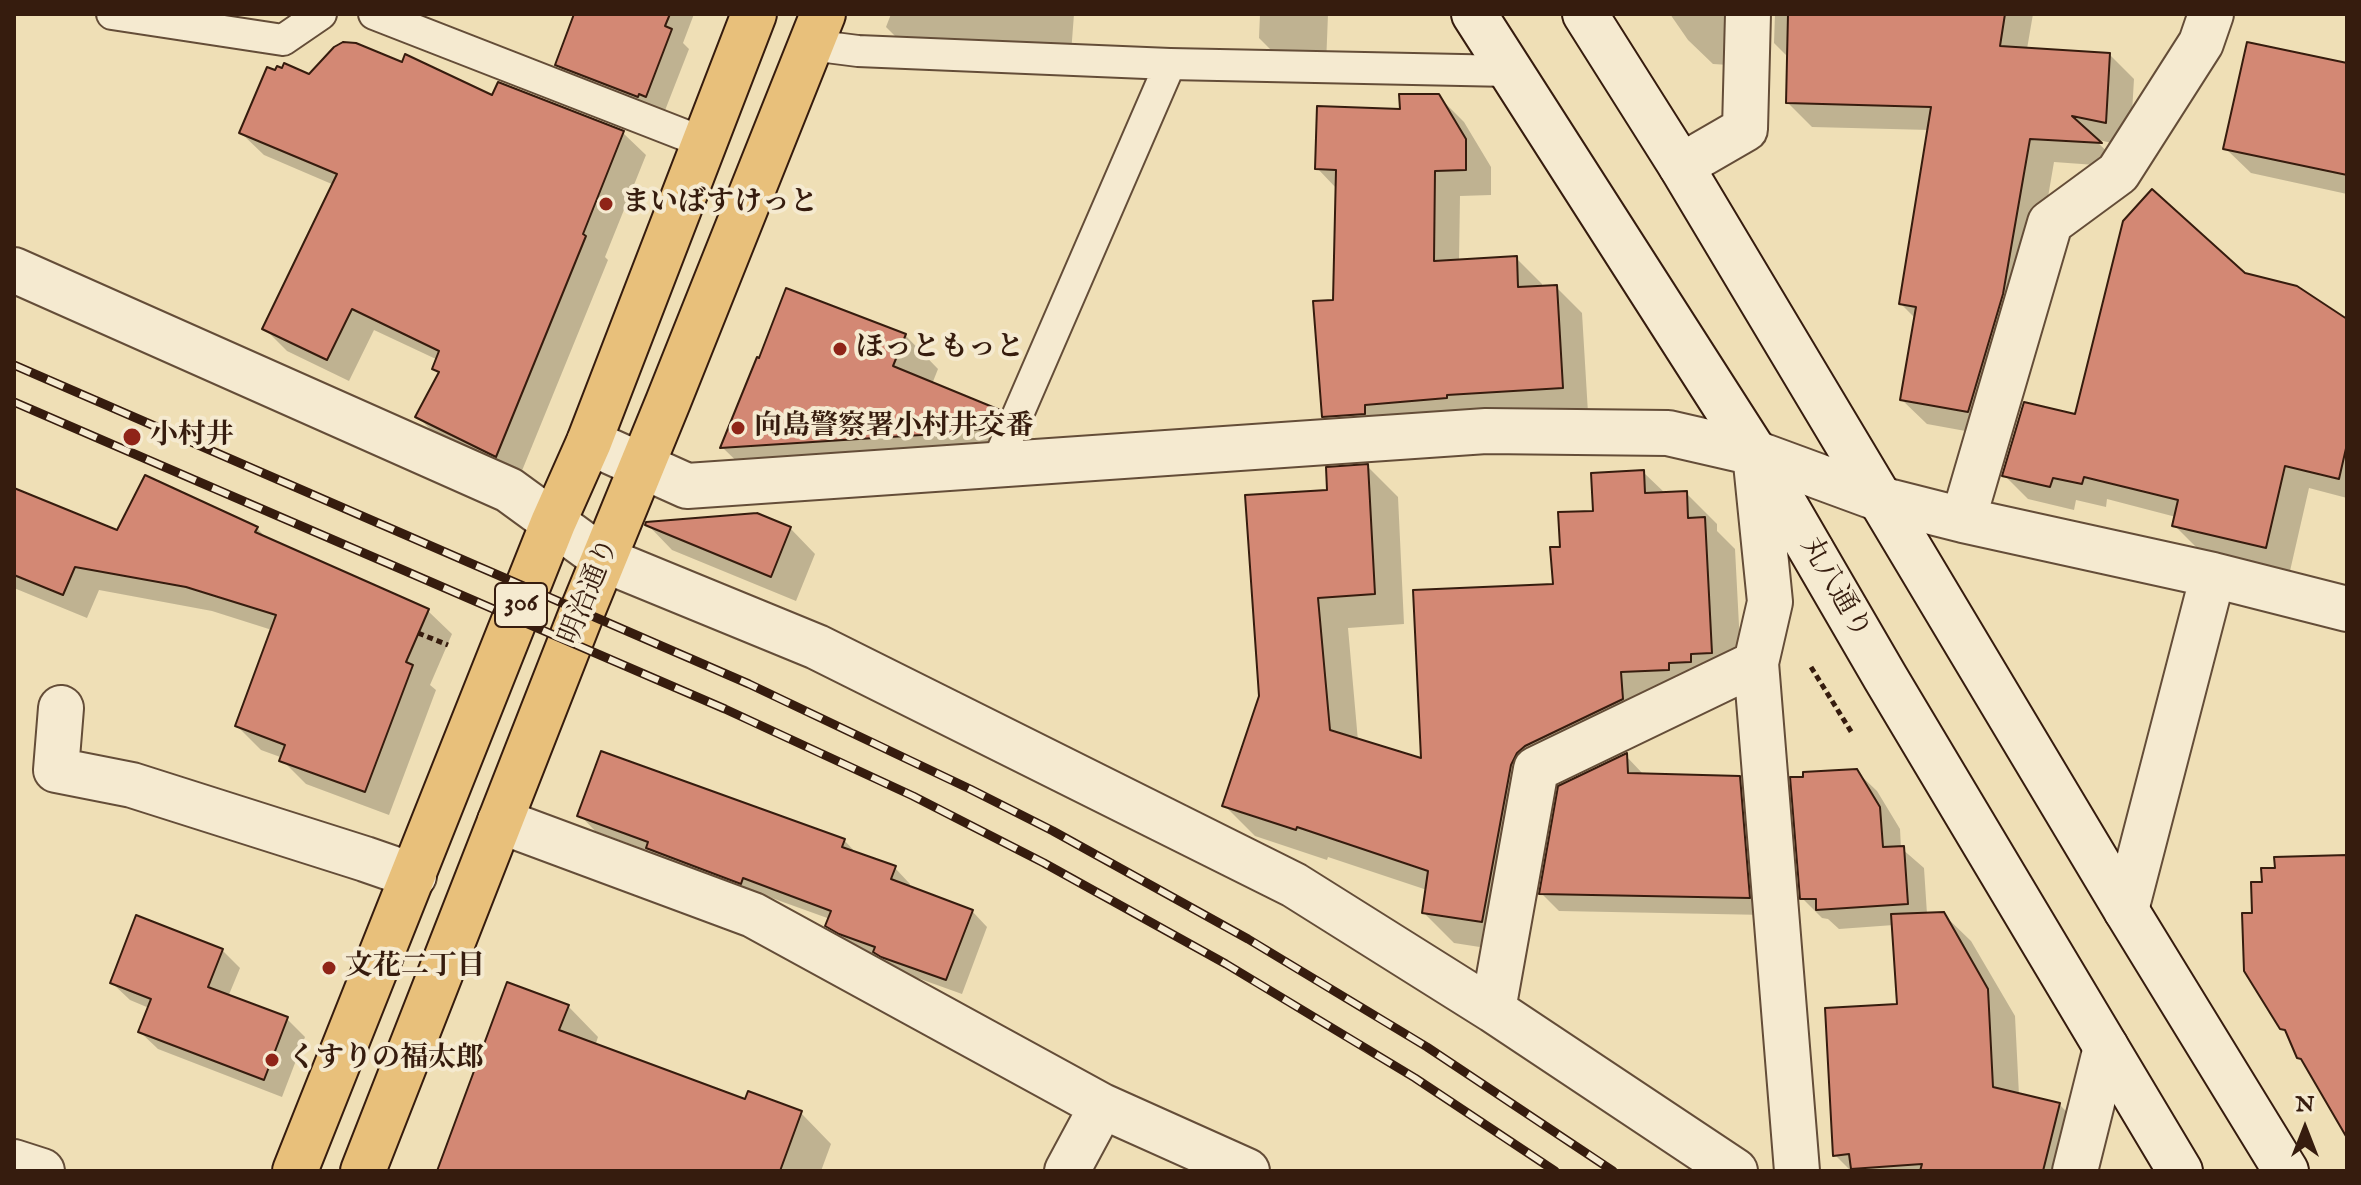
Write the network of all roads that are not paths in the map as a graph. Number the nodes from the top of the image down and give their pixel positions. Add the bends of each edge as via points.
1 (112, 14) edge
2 (321, 14) edge
3 (374, 14) edge
4 (754, 14) edge
5 (1474, 14) edge
6 (1585, 14) edge
7 (1748, 14) edge
8 (2211, 14) edge
9 (217, 22) edge
10 (817, 29) edge
11 (1170, 64) junction
12 (1510, 71) junction
13 (705, 143) junction
14 (1681, 166) junction
15 (14, 270) edge
16 (589, 442) junction
17 (1755, 453) junction
18 (996, 465) junction
19 (642, 467) junction
20 (1880, 499) junction
21 (1963, 520) junction
22 (553, 523) junction
23 (605, 560) junction
24 (2213, 575) junction
25 (2347, 609) edge
26 (1756, 663) junction
27 (61, 708) dead end
28 (500, 821) junction
29 (414, 876) junction
30 (2126, 910) junction
31 (1493, 1010) junction
32 (2106, 1047) junction
33 (1102, 1106) junction
34 (14, 1162) edge
35 (42, 1171) edge
36 (295, 1171) edge
37 (363, 1171) edge
38 (1067, 1171) edge
39 (1247, 1171) edge
40 (1735, 1171) edge
41 (1797, 1171) edge
42 (2075, 1171) edge
43 (2180, 1171) edge
44 (2286, 1171) edge

1 - 9 lane
2 - 9 lane via 283,40
3 - 13 lane
4 - 13 main road, 306
5 - 12 street, 丸八通り
6 - 14 street
7 - 14 street via 1745,129
8 - 21 street via 2201,43 2118,173 2050,223
10 - 11 lane via 858,51
10 - 19 main road, 明治通り / 306
11 - 12 lane
11 - 18 lane
12 - 17 street, 丸八通り
13 - 16 main road, 306
14 - 20 street
15 - 22 street via 509,490
16 - 19 street
16 - 22 main road, 306
17 - 18 street via 1668,433 1486,431
17 - 20 street
17 - 26 street via 1770,602
17 - 32 street, 丸八通り
18 - 19 street via 687,486
19 - 23 main road, 明治通り / 306
20 - 21 street
20 - 30 street
21 - 24 street
22 - 23 street
22 - 29 main road, 306
23 - 28 main road, 明治通り / 306
23 - 31 street via 817,647 1294,885
24 - 25 street
24 - 30 street
26 - 31 street via 1536,769
26 - 41 street
27 - 29 street via 56,770 132,785
28 - 33 street via 753,915
28 - 37 main road, 明治通り / 306
29 - 36 main road, 306
30 - 44 street
31 - 40 street
32 - 42 street
32 - 43 street, 丸八通り
33 - 38 street
33 - 39 street
34 - 35 street

